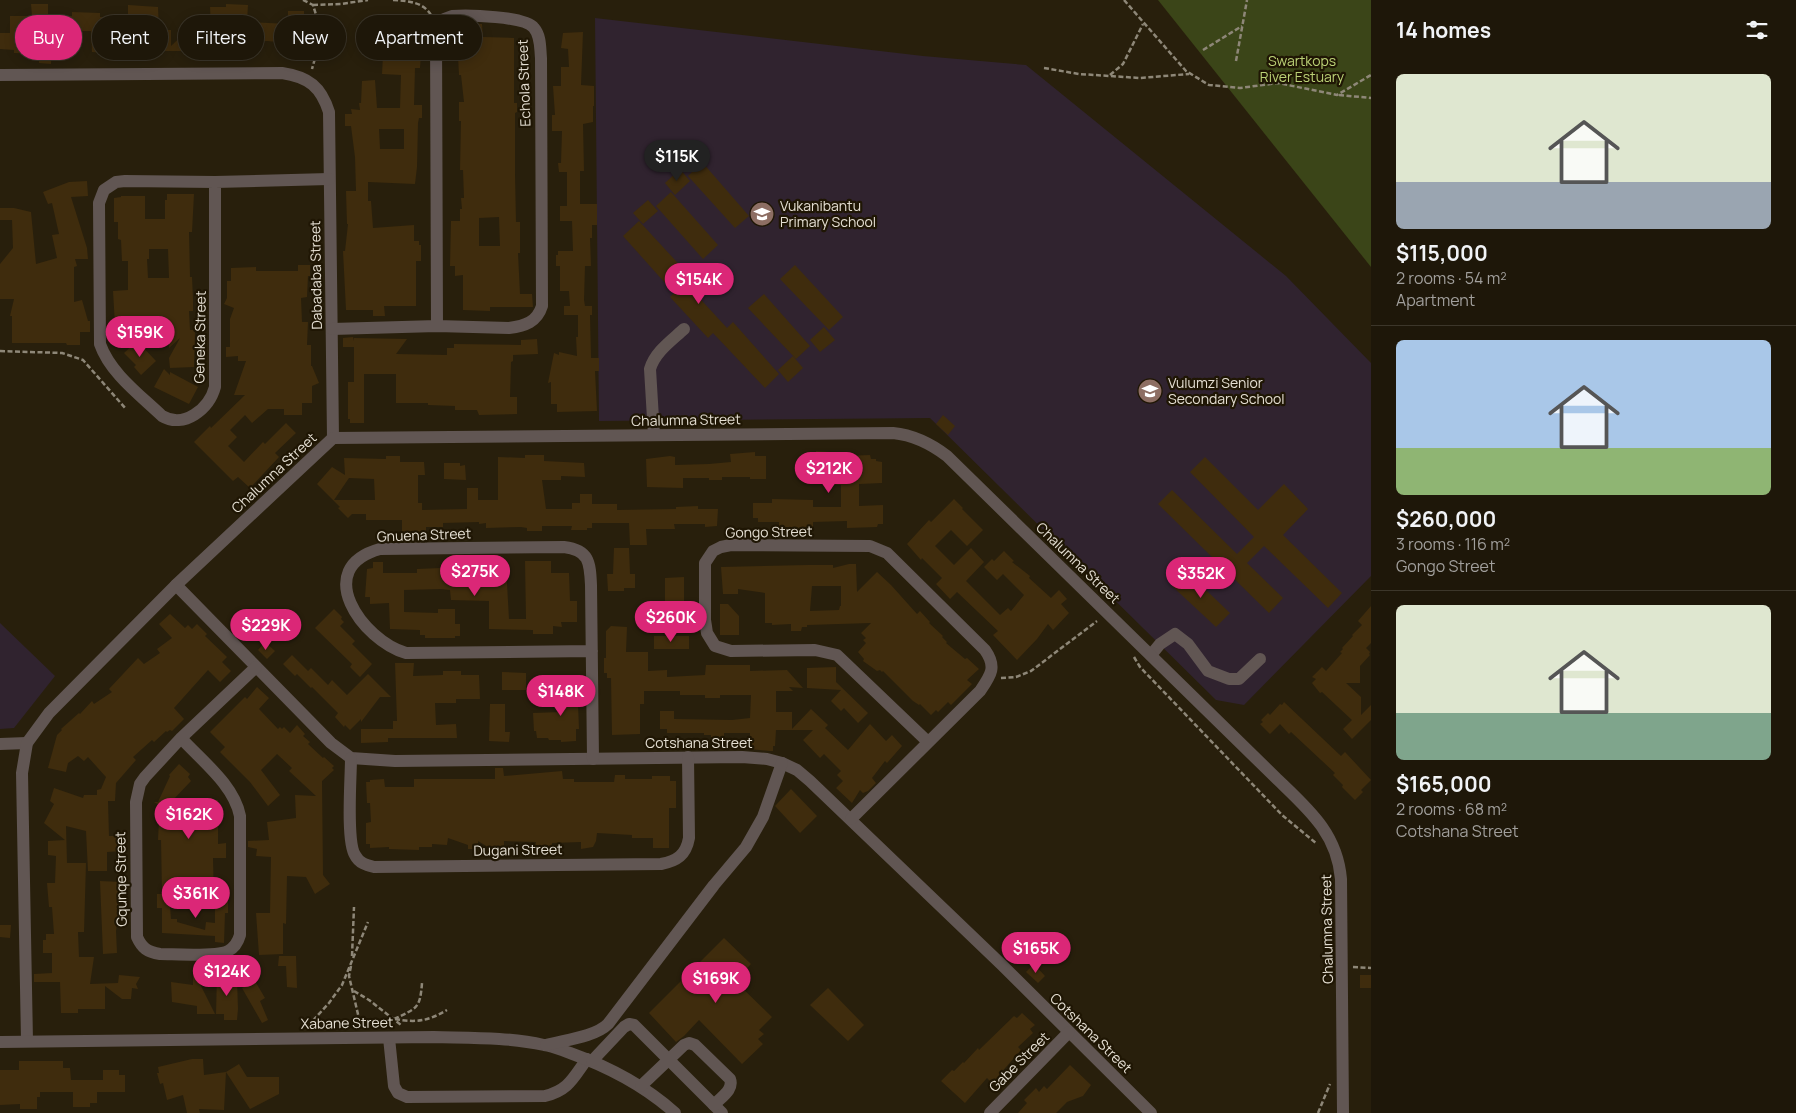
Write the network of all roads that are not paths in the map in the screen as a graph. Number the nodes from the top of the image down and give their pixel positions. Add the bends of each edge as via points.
1 (0, 76) edge
2 (329, 178) junction
3 (216, 182) junction
4 (437, 326) junction
5 (332, 329) junction
6 (684, 329) dead end
7 (654, 435) junction
8 (333, 438) junction
9 (176, 585) junction
10 (1146, 650) junction
11 (592, 651) junction
12 (1260, 659) dead end
13 (256, 667) junction
14 (181, 738) junction
15 (928, 742) junction
16 (27, 743) junction
17 (0, 744) edge
18 (688, 757) junction
19 (351, 758) junction
20 (594, 759) junction
21 (782, 763) junction
22 (851, 819) junction
23 (1069, 1032) junction
24 (389, 1038) junction
25 (27, 1041) junction
26 (0, 1042) edge
27 (546, 1045) junction
28 (668, 1059) junction
29 (589, 1060) junction
30 (641, 1086) junction
31 (718, 1109) edge
32 (676, 1113) edge
33 (990, 1113) edge
34 (1151, 1113) edge
35 (1343, 1113) edge

1 - 2 street, Dabadaba Street via 278,73 305,79 318,89 329,112
2 - 3 street, Geneka Street
2 - 5 street, Dabadaba Street
3 - 3 street, Geneka Street via 215,387 213,395 201,409 176,422 162,416 114,368 100,344 99,203 104,190 116,182
4 - 4 street, Echola Street via 518,327 532,322 542,306 541,58 538,33 533,26 519,19 452,16 444,19 436,32
4 - 5 street, Echola Street
5 - 8 street, Dabadaba Street
6 - 7 street via 655,357 650,369
7 - 8 street, Chalumna Street
7 - 10 street, Chalumna Street via 892,433 918,439 946,456
8 - 9 street, Chalumna Street
9 - 13 street
9 - 16 street, Chalumna Street via 49,713
10 - 12 street via 1175,634 1188,644 1208,671 1229,680 1239,679
10 - 35 street, Chalumna Street via 1307,808 1331,838 1340,868
11 - 11 street, Gnuena Street via 401,652 386,645 355,613 346,581 361,557 380,549 564,547 578,550 584,554 591,568
11 - 20 street, Gnuena Street
13 - 14 street, Gqunqe Street
13 - 19 street via 331,743
14 - 14 street, Gqunqe Street via 228,788 240,816 240,935 233,948 221,953 151,953 144,950 137,937 137,794 145,777
15 - 15 street, Gongo Street via 837,655 815,650 730,651 715,646 707,633 705,620 706,563 709,556 721,547 731,545 870,546 887,553 985,650 992,664 980,691
15 - 22 street
16 - 17 street
16 - 25 street, Chalumna Street via 22,773
18 - 19 street, Dugani Street via 689,838 687,848 678,859 661,864 374,867 358,860 351,846
18 - 20 street, Cotshana Street
18 - 21 street, Cotshana Street via 742,757
19 - 20 street, Cotshana Street via 395,761
21 - 22 street, Cotshana Street via 797,770
21 - 27 street via 764,818 746,847 608,1024 602,1030
22 - 23 street, Cotshana Street
23 - 33 street, Gabe Street
23 - 34 street, Cotshana Street
24 - 25 street, Xabane Street
24 - 27 street, Xabane Street via 505,1039
24 - 29 street via 394,1086 398,1093 407,1097 545,1096 568,1085
25 - 26 street, Xabane Street
27 - 29 street, Xabane Street
28 - 29 street via 634,1025 629,1024
28 - 30 street
28 - 31 street
28 - 31 street via 689,1043 730,1079 732,1083
29 - 30 street, Xabane Street
30 - 32 street, Xabane Street

